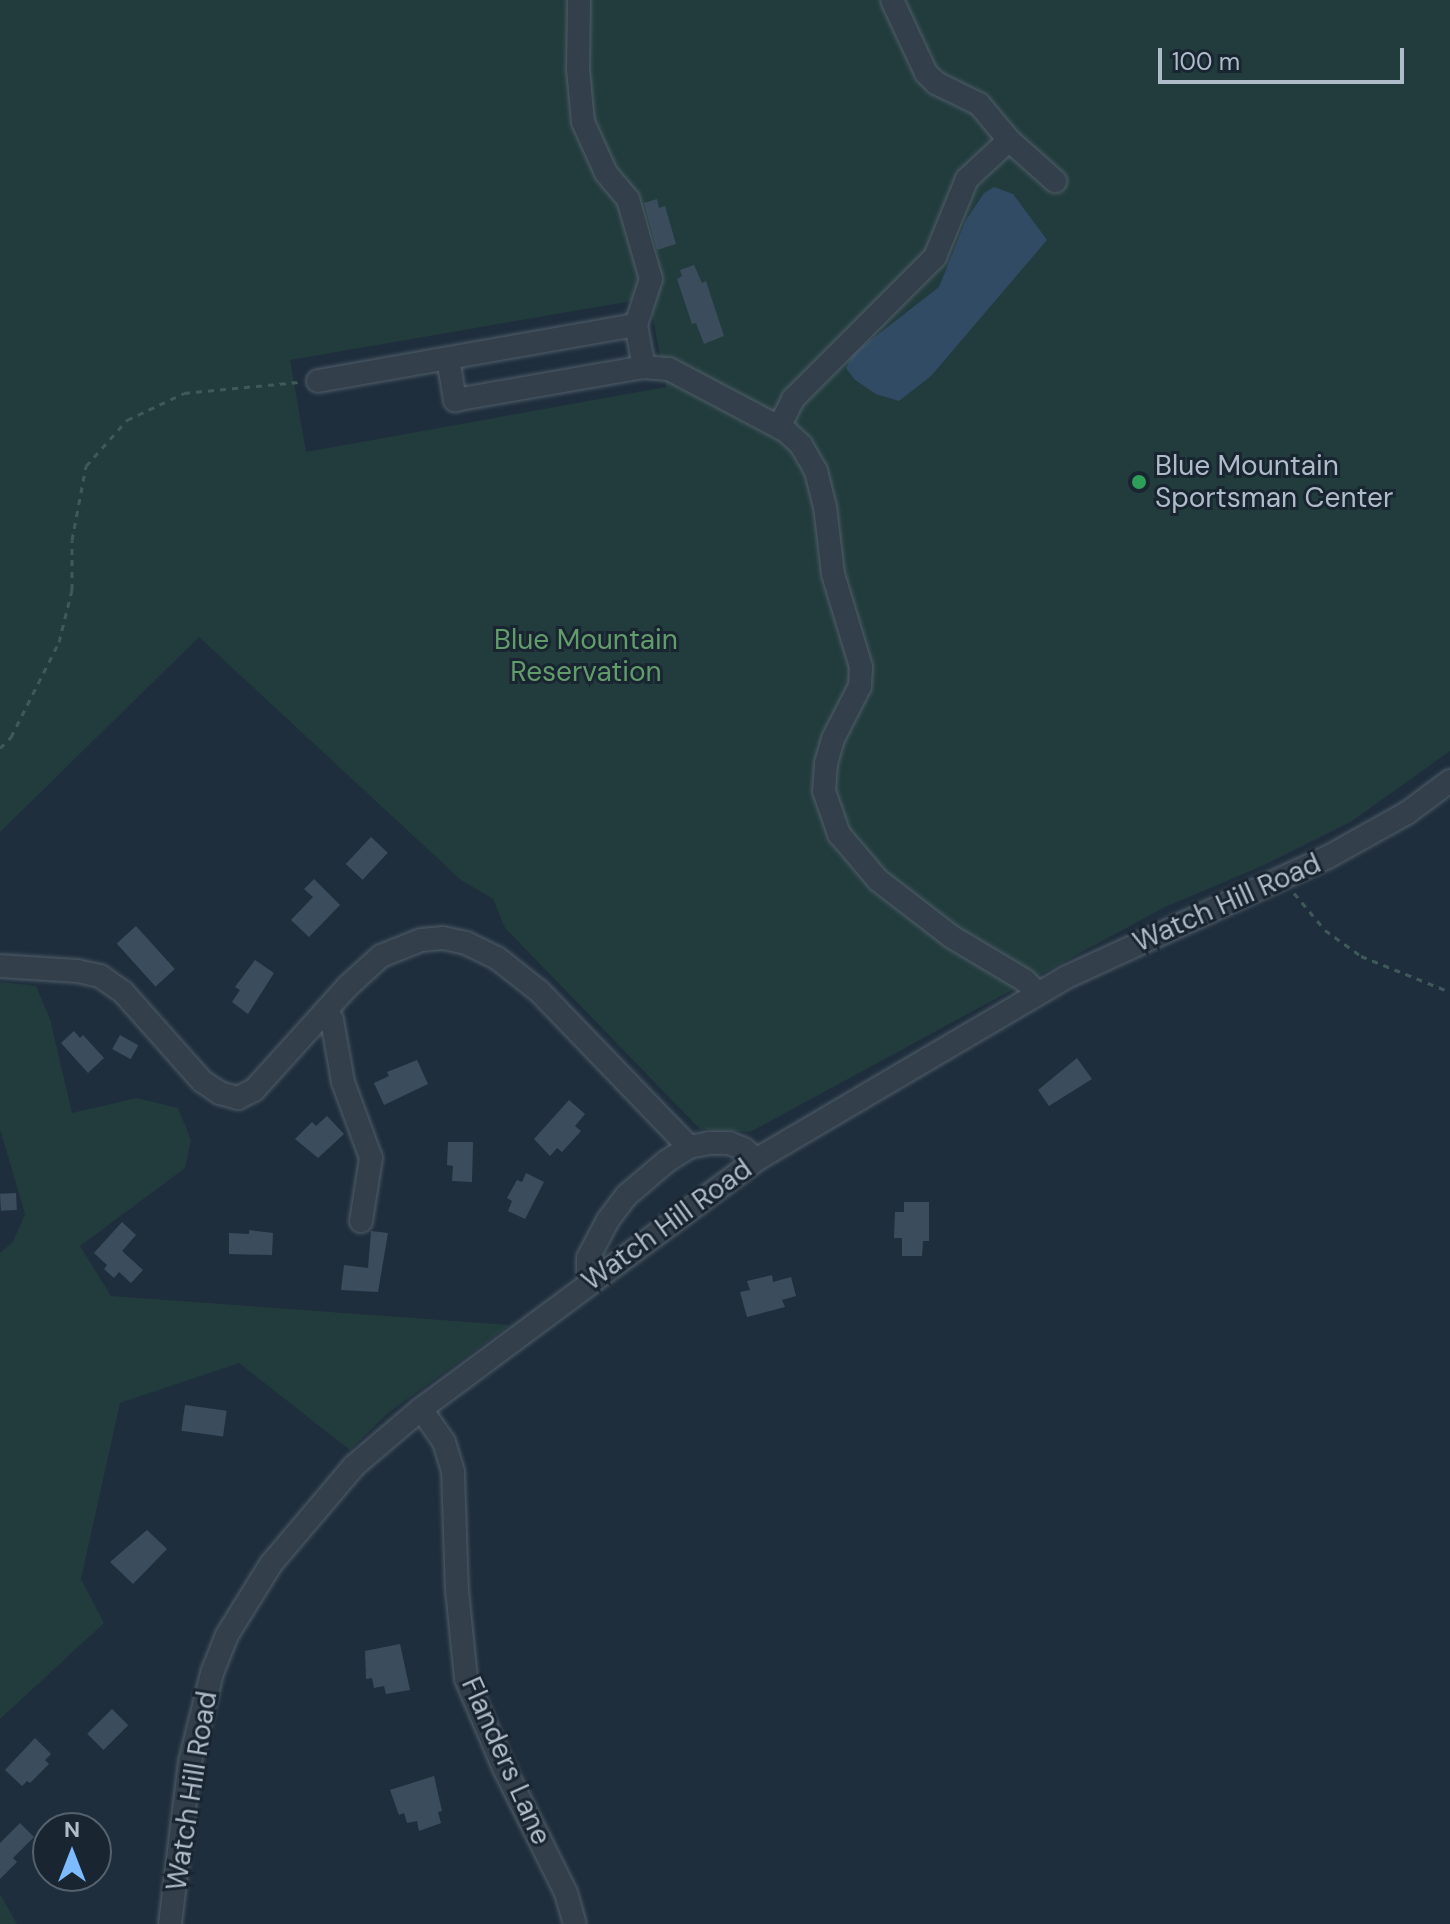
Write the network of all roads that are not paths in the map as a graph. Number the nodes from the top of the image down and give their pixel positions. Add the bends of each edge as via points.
1 (579, 0) edge
2 (892, 0) edge
3 (1009, 140) junction
4 (1055, 181) dead end
5 (636, 325) junction
6 (448, 359) junction
7 (644, 367) junction
8 (318, 381) road end
9 (779, 427) junction
10 (1450, 781) edge
11 (0, 966) edge
12 (1038, 993) junction
13 (326, 1011) junction
14 (689, 1147) junction
15 (756, 1160) junction
16 (361, 1221) dead end
17 (592, 1280) junction
18 (421, 1409) junction
19 (170, 1924) edge
20 (575, 1924) edge

1 - 5 street via 583,122 606,173 628,199 651,279
2 - 3 street via 926,73 979,104
3 - 4 street
3 - 9 street via 967,179 935,257 793,399
5 - 6 street
5 - 7 street
6 - 7 street via 455,400
6 - 8 street
7 - 9 street via 669,369
9 - 12 street via 801,445 816,471 833,574 861,667 860,686 826,763 824,791 839,834 878,880
10 - 12 street, Watch Hill Road via 1372,834
11 - 13 street via 100,976 123,992 202,1081 238,1098 254,1090
12 - 15 street, Watch Hill Road
13 - 14 street via 381,956 421,940 466,943 497,958 539,991
13 - 16 street via 343,1082 371,1158
14 - 15 street via 729,1143
14 - 17 street via 647,1176 608,1220 588,1258
15 - 17 street, Watch Hill Road
17 - 18 street, Watch Hill Road
18 - 19 street, Watch Hill Road via 339,1481 271,1564 227,1635 190,1762
18 - 20 street, Flanders Lane via 444,1442 453,1472 466,1679 566,1893

